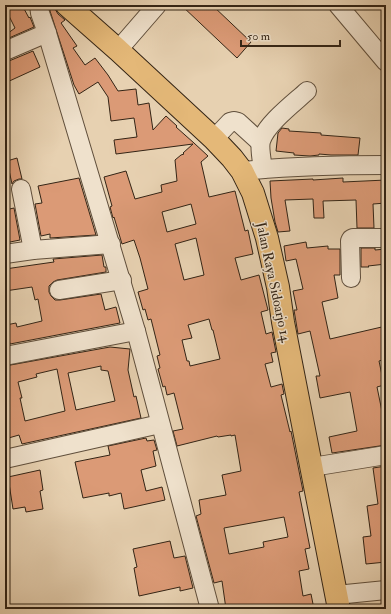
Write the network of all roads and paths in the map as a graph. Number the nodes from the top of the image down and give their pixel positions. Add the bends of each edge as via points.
1 (39, 5) edge
2 (67, 5) edge
3 (157, 5) edge
4 (338, 5) edge
5 (47, 33) junction
6 (118, 50) junction
7 (5, 51) edge
8 (386, 62) edge
9 (307, 91) dead end
10 (214, 139) junction
11 (260, 142) junction
12 (386, 165) edge
13 (253, 170) junction
14 (21, 189) dead end
15 (386, 238) edge
16 (111, 244) junction
17 (33, 250) junction
18 (5, 254) edge
19 (351, 278) dead end
20 (122, 280) junction
21 (59, 290) dead end
22 (136, 331) junction
23 (5, 356) edge
24 (160, 424) junction
25 (386, 456) edge
26 (5, 459) edge
27 (312, 467) junction
28 (386, 590) edge
29 (337, 602) edge
30 (210, 609) edge

1 - 5 street
2 - 6 main road, Jalan Raya Sidoarjo 14
3 - 6 street
4 - 8 street
5 - 7 street
5 - 16 street
6 - 10 main road, Jalan Raya Sidoarjo 14
9 - 11 street via 276,119
10 - 11 street via 234,121
10 - 13 main road, Jalan Raya Sidoarjo 14 via 232,158
11 - 13 street
12 - 13 street
13 - 27 main road, Jalan Raya Sidoarjo 14 via 252,193 267,238 278,287
14 - 17 street
15 - 19 street via 351,239
16 - 17 street
16 - 20 street
17 - 18 street
20 - 21 street
20 - 22 street
22 - 23 street
22 - 24 street
24 - 26 street
24 - 30 street
25 - 27 street
27 - 29 main road, Jalan Raya Sidoarjo 14
28 - 29 street

